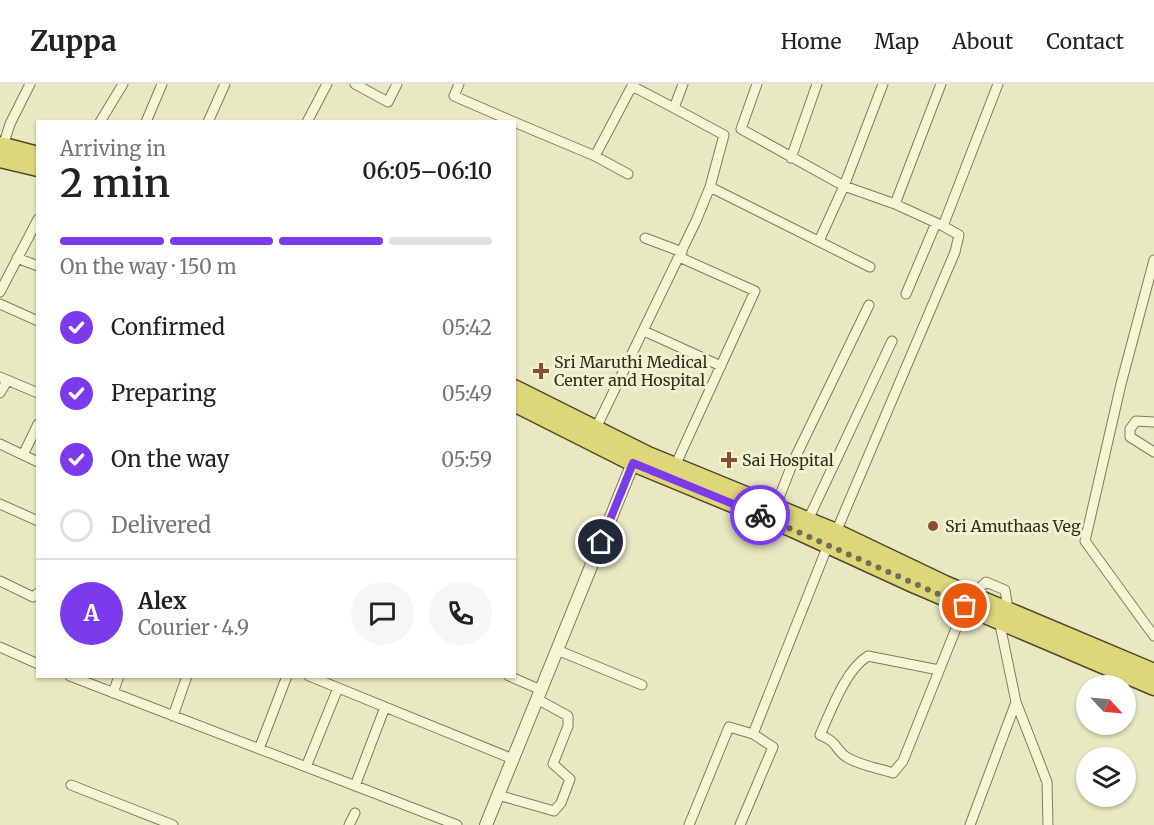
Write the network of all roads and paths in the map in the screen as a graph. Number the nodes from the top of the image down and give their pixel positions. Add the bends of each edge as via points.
1 (30, 84) edge
2 (123, 84) edge
3 (162, 84) edge
4 (225, 84) edge
5 (327, 84) edge
6 (356, 84) edge
7 (397, 84) edge
8 (459, 84) edge
9 (683, 84) edge
10 (757, 84) edge
11 (817, 84) edge
12 (884, 84) edge
13 (941, 84) edge
14 (998, 84) edge
15 (674, 108) junction
16 (101, 120) edge
17 (147, 120) edge
18 (209, 120) edge
19 (309, 120) edge
20 (509, 120) edge
21 (516, 123) edge
22 (1, 150) edge
23 (36, 155) edge
24 (595, 156) junction
25 (791, 158) junction
26 (36, 167) edge
27 (628, 174) dead end
28 (844, 186) junction
29 (710, 187) junction
30 (895, 204) junction
31 (36, 223) edge
32 (940, 224) junction
33 (645, 238) dead end
34 (819, 242) junction
35 (681, 255) junction
36 (17, 258) junction
37 (1154, 260) edge
38 (36, 265) edge
39 (870, 267) dead end
40 (0, 292) edge
41 (906, 294) dead end
42 (0, 304) edge
43 (869, 305) dead end
44 (36, 320) edge
45 (644, 331) junction
46 (892, 341) dead end
47 (721, 366) junction
48 (3, 379) edge
49 (516, 389) edge
50 (36, 392) edge
51 (0, 393) edge
52 (516, 404) edge
53 (1112, 420) junction
54 (1154, 422) edge
55 (36, 428) edge
56 (596, 428) junction
57 (1130, 429) junction
58 (0, 444) edge
59 (1154, 452) edge
60 (23, 454) junction
61 (636, 457) junction
62 (36, 461) edge
63 (675, 466) junction
64 (0, 504) edge
65 (775, 508) junction
66 (36, 521) edge
67 (807, 522) junction
68 (832, 538) junction
69 (0, 581) edge
70 (36, 595) edge
71 (969, 601) junction
72 (1002, 615) junction
73 (1154, 636) edge
74 (1067, 642) junction
75 (0, 647) edge
76 (557, 650) junction
77 (36, 663) edge
78 (939, 670) junction
79 (1154, 672) edge
80 (75, 678) edge
81 (118, 678) edge
82 (186, 678) edge
83 (286, 678) edge
84 (314, 678) edge
85 (512, 678) edge
86 (642, 685) dead end
87 (1154, 687) edge
88 (338, 688) junction
89 (113, 693) junction
90 (539, 695) junction
91 (1016, 702) junction
92 (385, 707) junction
93 (173, 716) junction
94 (753, 734) junction
95 (259, 749) junction
96 (513, 759) junction
97 (306, 767) junction
98 (71, 785) dead end
99 (355, 786) junction
100 (498, 795) junction
101 (355, 813) dead end
102 (173, 825) edge
103 (349, 825) edge
104 (457, 825) edge
105 (486, 825) edge
106 (689, 825) edge
107 (740, 825) edge
108 (970, 825) edge
109 (1048, 825) edge

1 - 22 street
2 - 16 street
3 - 17 street
4 - 18 street
5 - 19 street
6 - 7 street via 388,102
8 - 20 street via 454,96
9 - 15 street
10 - 25 street via 741,129
11 - 25 street
12 - 28 street
13 - 30 street
14 - 32 street
15 - 24 street via 632,86
15 - 29 street via 724,135
21 - 24 street
22 - 23 highway
22 - 26 highway
24 - 27 street
25 - 28 street
28 - 30 street
28 - 34 street
29 - 34 street
29 - 35 street
30 - 32 street
31 - 36 street
32 - 41 street
32 - 68 street via 958,235 955,252
33 - 35 street
34 - 39 street
35 - 45 street
35 - 47 street via 755,291
36 - 38 street
36 - 40 street
37 - 53 street
42 - 44 street
43 - 65 street
45 - 47 street
45 - 56 street
46 - 67 street
47 - 63 street
48 - 50 street
48 - 51 street
49 - 56 highway
52 - 61 highway
53 - 57 street
53 - 73 street via 1085,541
54 - 57 street via 1136,421
55 - 60 street
56 - 61 highway
57 - 59 street via 1130,437
58 - 60 street
60 - 62 street
61 - 63 highway
61 - 68 highway
61 - 76 street
63 - 65 highway
64 - 66 street
65 - 67 highway
67 - 68 highway
68 - 71 highway
68 - 94 street
69 - 70 street via 33,597
71 - 72 highway
71 - 72 street via 986,582 1005,590 1007,603
71 - 78 street
72 - 74 highway
72 - 91 street
74 - 79 highway
74 - 87 highway
75 - 77 street
76 - 86 street
76 - 90 street
78 - 78 street via 903,761 893,773 863,766 844,754 832,740 819,735 857,663 868,656
80 - 89 street
81 - 89 street
82 - 93 street
83 - 95 street
84 - 88 street
85 - 90 street
88 - 92 street
88 - 97 street
89 - 93 street
90 - 96 street
90 - 100 street via 568,716 554,764 570,778 561,803 554,811
91 - 108 street
91 - 109 street via 1047,782
92 - 96 street
92 - 99 street
93 - 95 street
94 - 106 street via 729,727
94 - 107 street via 773,747
95 - 97 street
96 - 100 street
97 - 99 street
98 - 102 street
99 - 104 street
100 - 105 street
101 - 103 street

